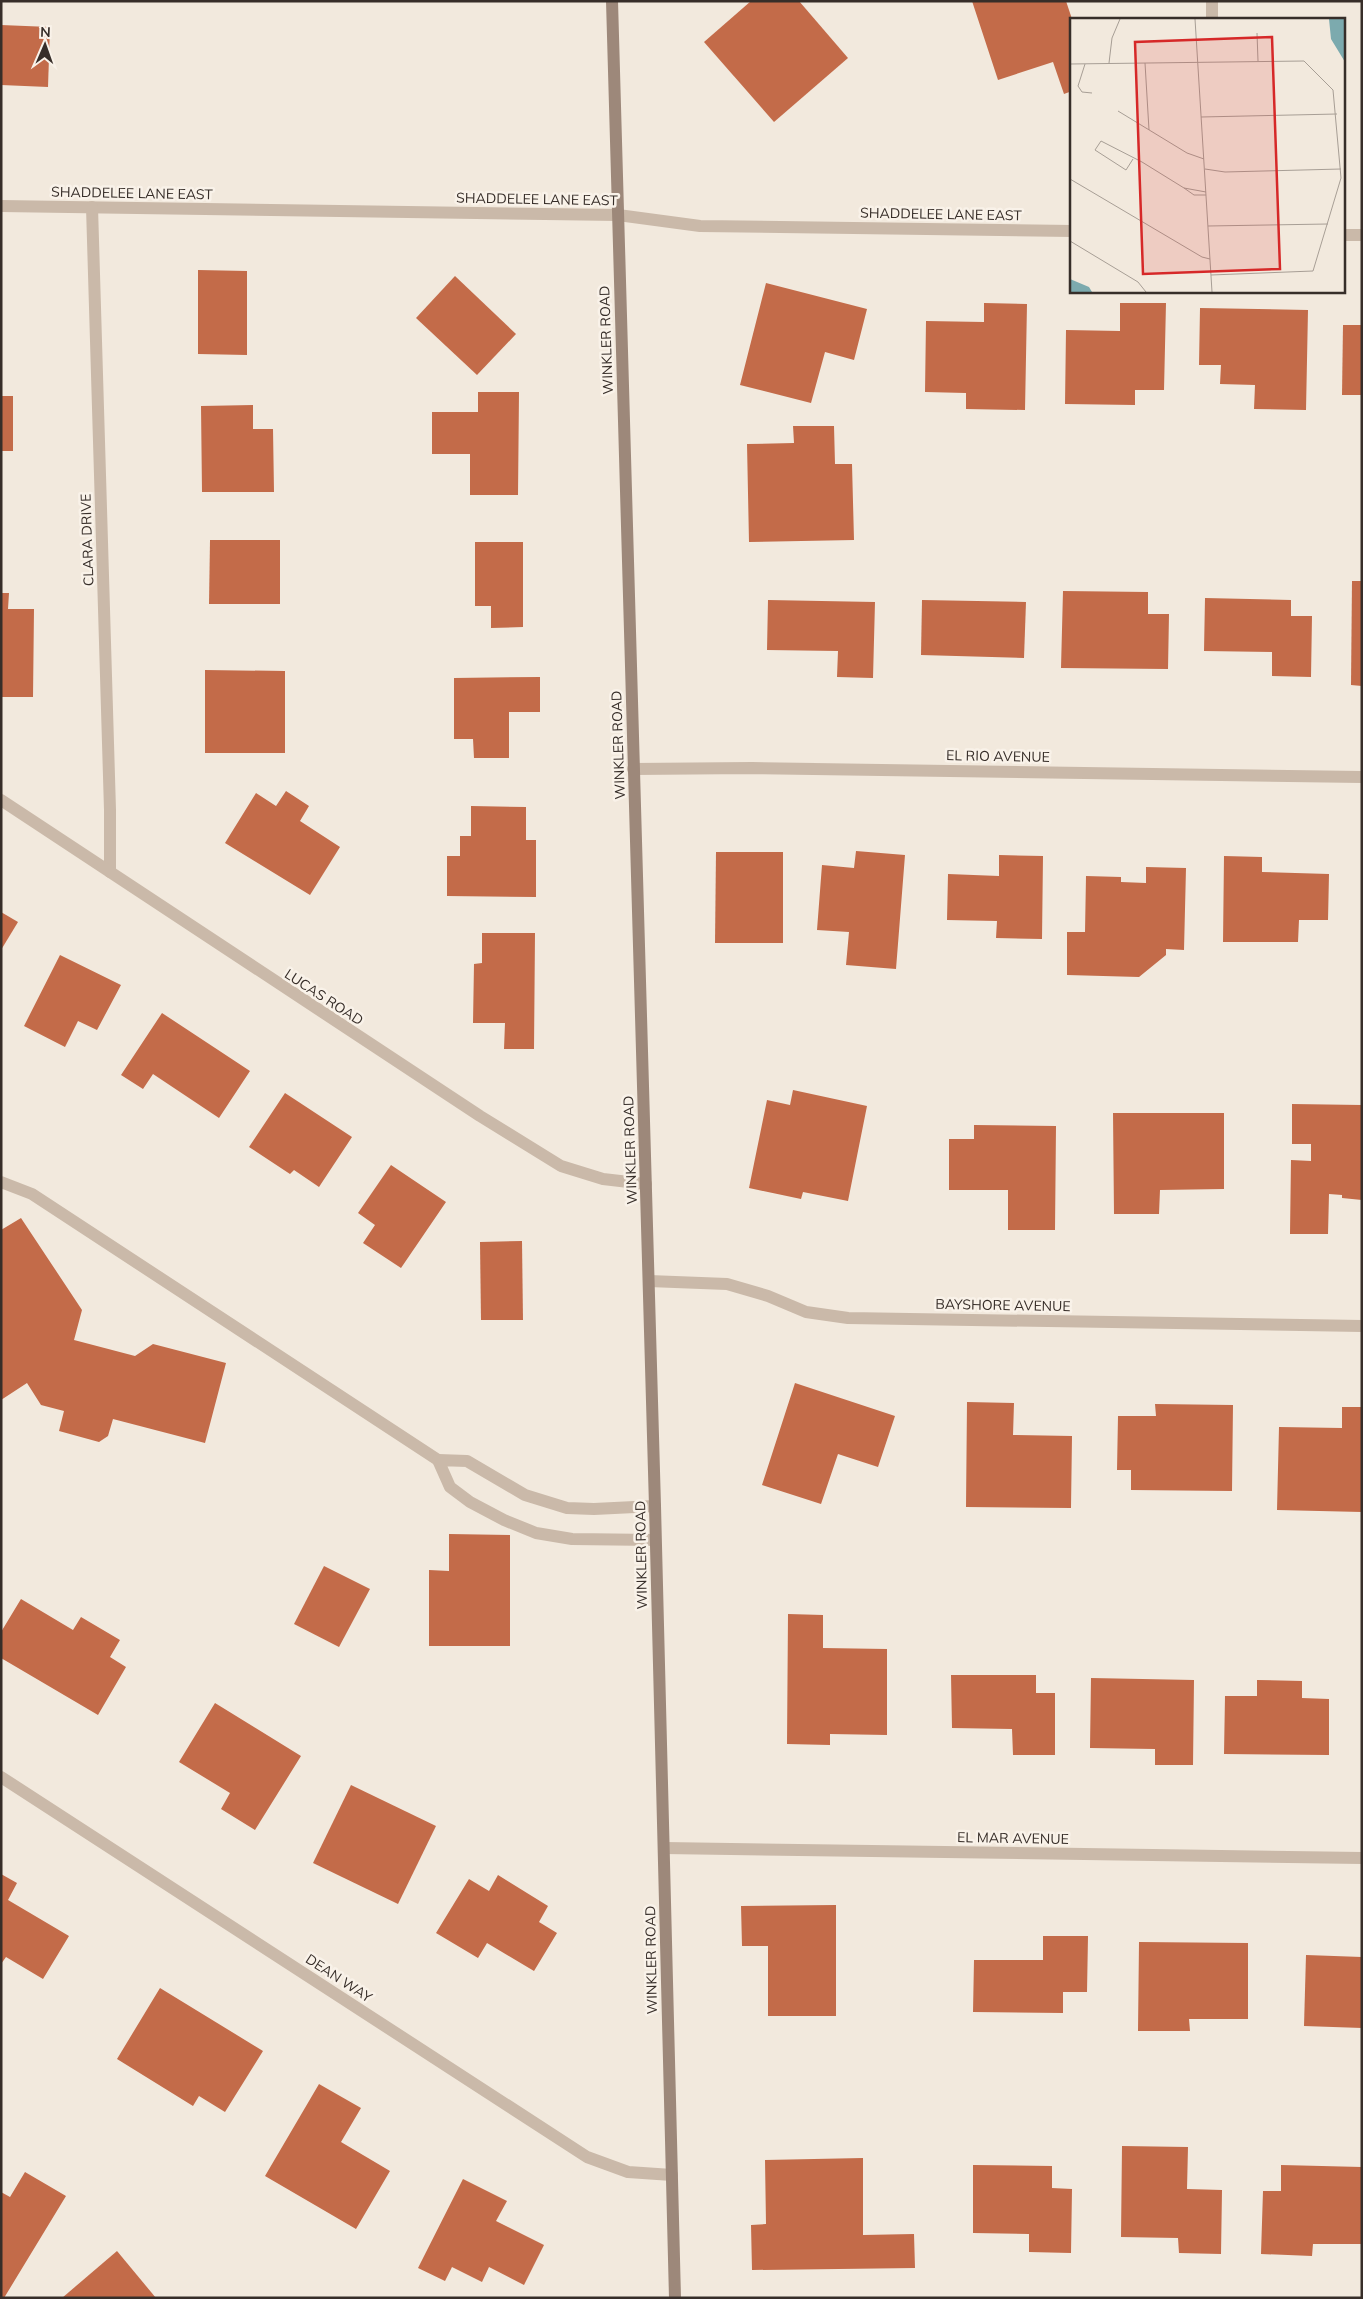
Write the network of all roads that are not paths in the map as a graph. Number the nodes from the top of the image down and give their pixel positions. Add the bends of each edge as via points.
1 (612, 1) edge
2 (1212, 1) edge
3 (1212, 18) edge
4 (1, 206) edge
5 (92, 207) junction
6 (618, 215) junction
7 (1070, 231) edge
8 (1346, 235) edge
9 (1362, 235) edge
10 (633, 768) junction
11 (1362, 776) edge
12 (1, 800) edge
13 (110, 872) junction
14 (1, 1182) edge
15 (646, 1184) junction
16 (649, 1281) junction
17 (1362, 1326) edge
18 (438, 1460) junction
19 (655, 1506) junction
20 (655, 1540) junction
21 (1, 1777) edge
22 (664, 1848) junction
23 (1362, 1858) edge
24 (672, 2175) junction
25 (674, 2298) edge

1 - 6 street, WINKLER ROAD
2 - 3 street
4 - 5 street, SHADDELEE LANE EAST
5 - 6 street, SHADDELEE LANE EAST
5 - 13 street, CLARA DRIVE
6 - 7 street, SHADDELEE LANE EAST via 700,226
6 - 10 street, WINKLER ROAD
8 - 9 street
10 - 11 street, EL RIO AVENUE
10 - 15 street, WINKLER ROAD
12 - 13 street, LUCAS ROAD
13 - 15 street, LUCAS ROAD via 561,1166 603,1179
14 - 18 street via 32,1194
15 - 16 street, WINKLER ROAD
16 - 17 street, BAYSHORE AVENUE via 727,1284 806,1312 848,1318
16 - 19 street, WINKLER ROAD
18 - 19 street via 467,1461 525,1495 567,1508
18 - 20 street via 450,1487 470,1502 536,1532 572,1539
19 - 20 street, WINKLER ROAD
20 - 22 street, WINKLER ROAD
21 - 24 street, DEAN WAY via 587,2157 628,2172
22 - 23 street, EL MAR AVENUE
22 - 24 street, WINKLER ROAD
24 - 25 street, WINKLER ROAD

